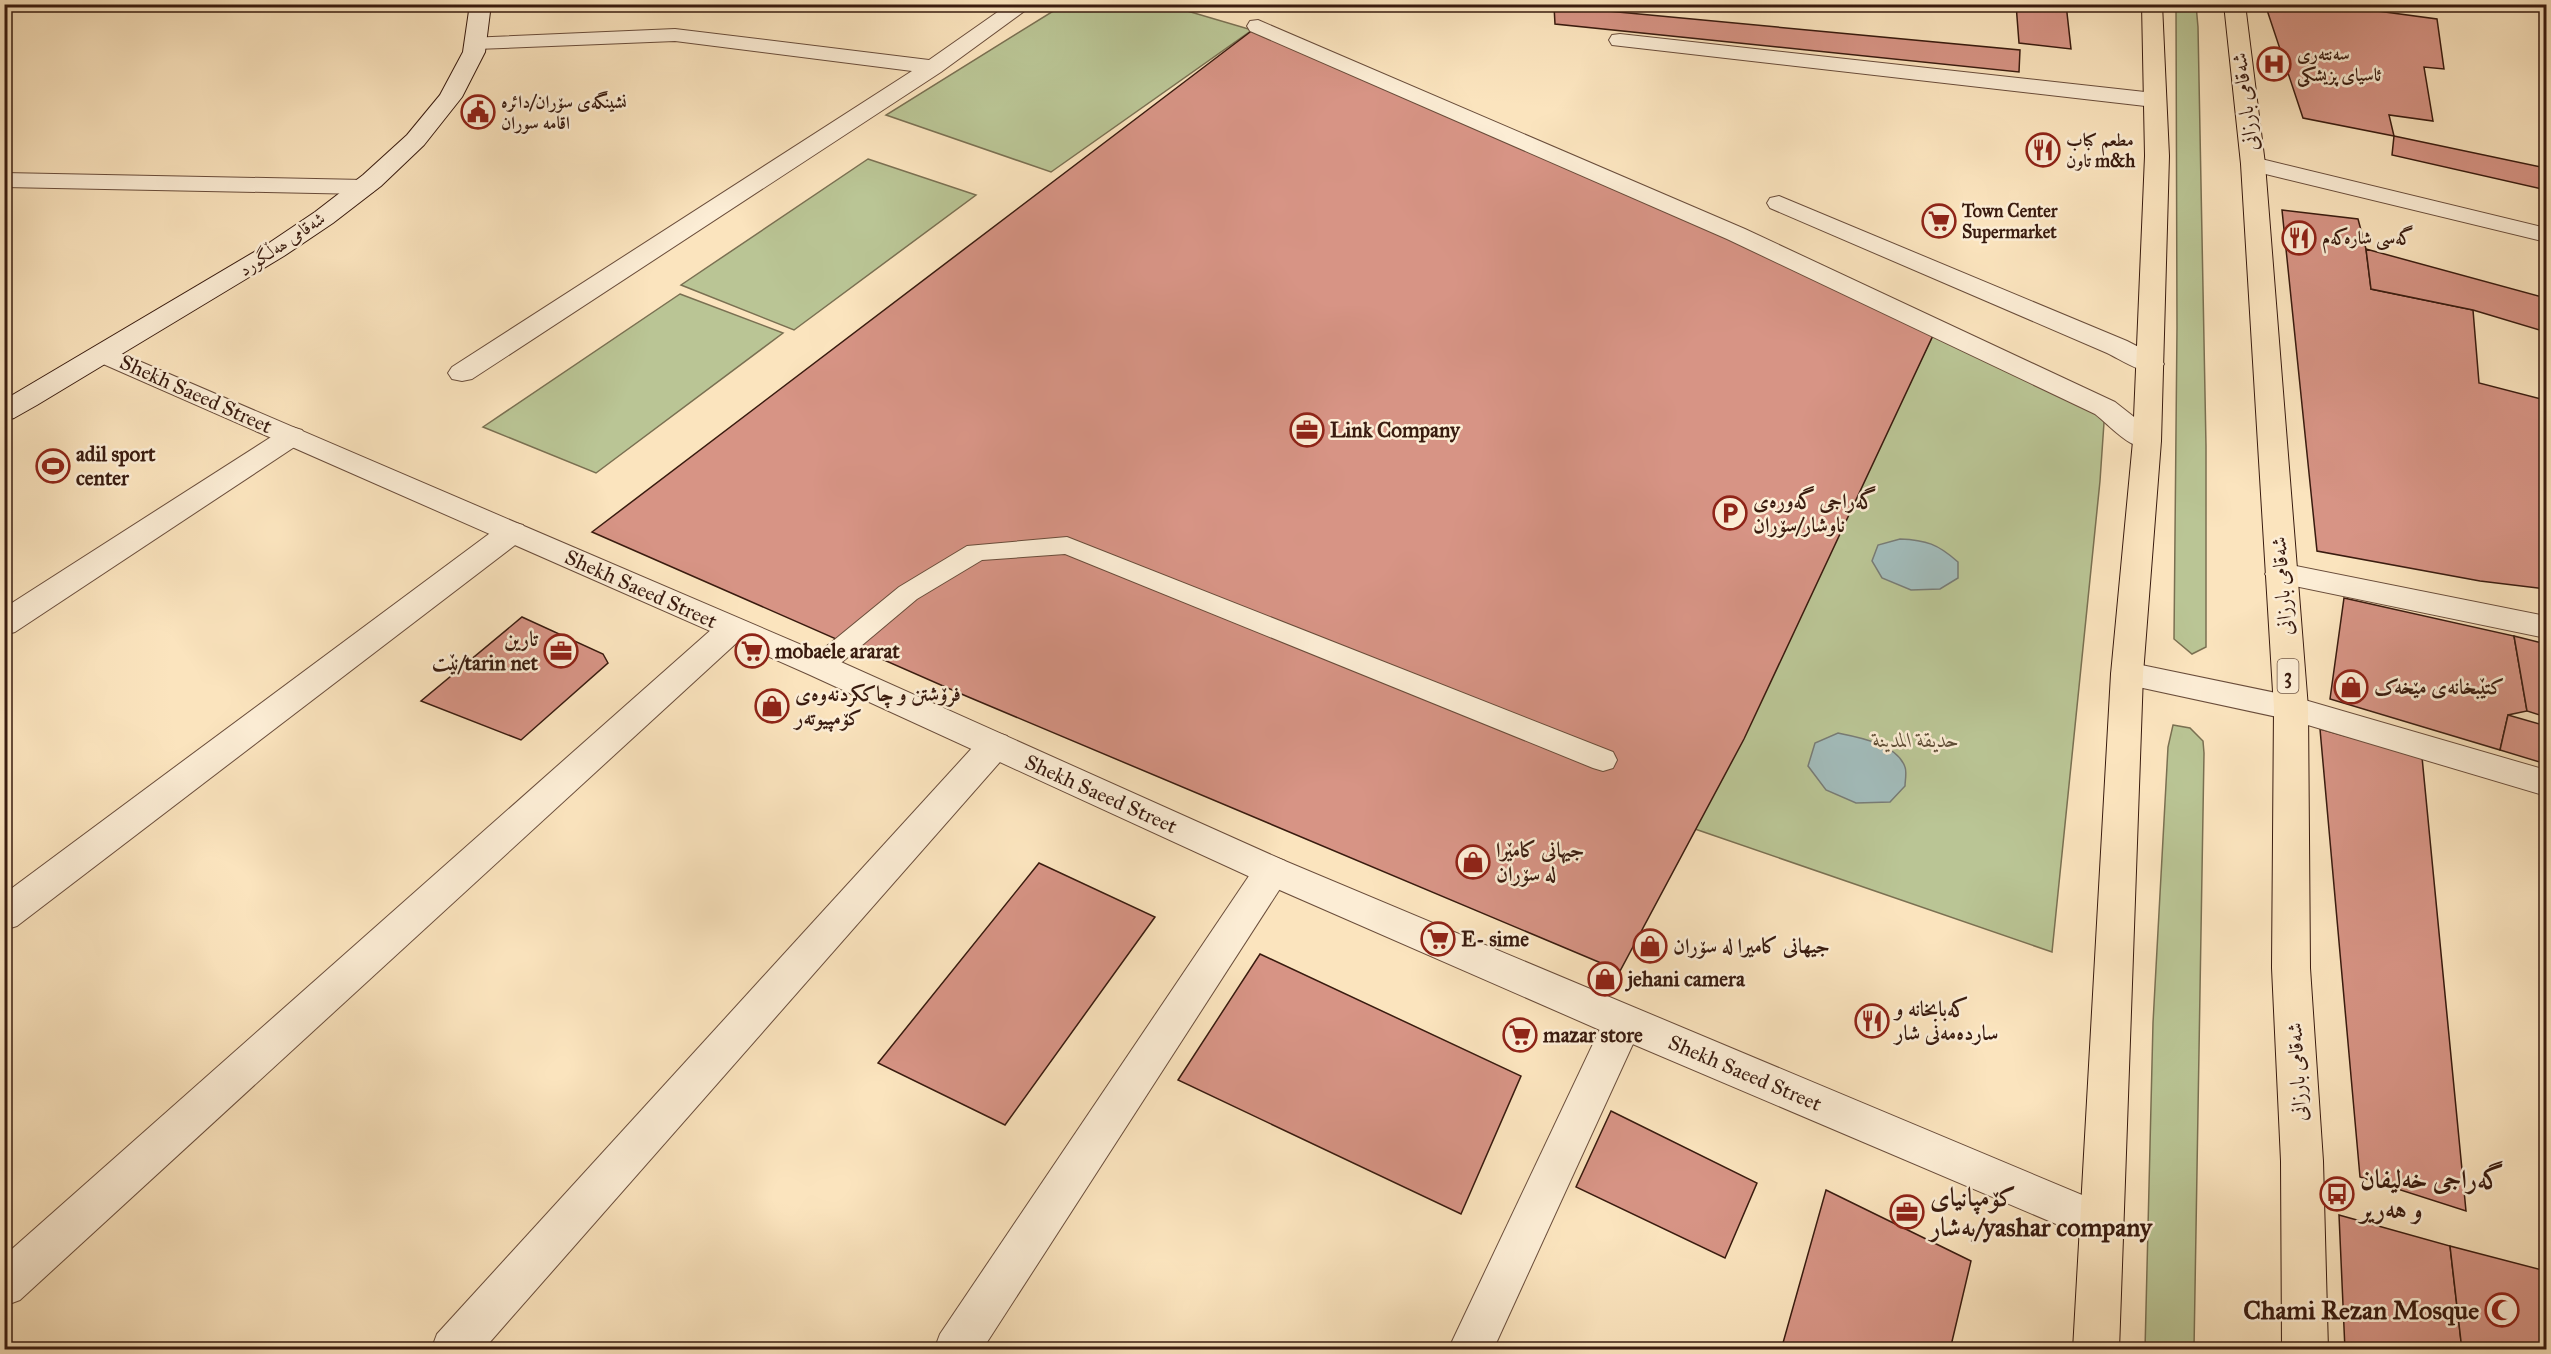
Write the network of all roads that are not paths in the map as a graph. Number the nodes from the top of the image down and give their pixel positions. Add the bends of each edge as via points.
1 (481, 4) edge
2 (1024, 4) edge
3 (2152, 4) edge
4 (2234, 4) edge
5 (1258, 26) dead end
6 (1620, 40) dead end
7 (476, 43) junction
8 (933, 67) junction
9 (2154, 100) junction
10 (2253, 164) junction
11 (4, 180) edge
12 (364, 188) junction
13 (1779, 203) dead end
14 (2547, 235) edge
15 (104, 354) junction
16 (2150, 364) junction
17 (462, 373) dead end
18 (4, 412) edge
19 (292, 436) junction
20 (2147, 441) junction
21 (512, 532) junction
22 (2282, 574) junction
23 (4, 624) edge
24 (2547, 627) edge
25 (732, 629) junction
26 (820, 666) junction
27 (2127, 674) junction
28 (2291, 708) junction
29 (995, 745) junction
30 (1603, 760) dead end
31 (2547, 783) edge
32 (1272, 871) junction
33 (4, 915) edge
34 (1623, 1022) junction
35 (2103, 1224) junction
36 (4, 1285) edge
37 (453, 1350) edge
38 (956, 1350) edge
39 (1470, 1350) edge
40 (2096, 1350) edge
41 (2305, 1350) edge

1 - 7 street, شەقامی ھەڵگورد
2 - 8 street
3 - 9 highway
4 - 10 highway, شەقامی بارزانی / 3
5 - 20 street via 1736,234 2105,408
6 - 9 street
7 - 8 street via 675,35
7 - 12 street, شەقامی ھەڵگورد via 466,70 428,126
8 - 17 street
9 - 16 highway via 2157,156
10 - 14 street
10 - 22 highway, شەقامی بارزانی / 3
11 - 12 street
12 - 15 street, شەقامی ھەڵگورد via 275,250
13 - 16 street
15 - 18 street, شەقامی ھەڵگورد
15 - 19 street, Shekh Saeed Street
16 - 20 highway
19 - 21 street, Shekh Saeed Street
19 - 23 street
20 - 27 highway
21 - 25 street, Shekh Saeed Street
21 - 33 street
22 - 24 street
22 - 28 highway, شەقامی بارزانی / 3
25 - 26 street, Shekh Saeed Street
25 - 36 street
26 - 29 street, Shekh Saeed Street
26 - 30 lane via 908,593 976,552 1067,545
27 - 28 street
27 - 35 highway
28 - 31 street
28 - 41 highway, شەقامی بارزانی / 3 via 2291,968 2302,1161
29 - 32 street, Shekh Saeed Street
29 - 37 street
32 - 34 street, Shekh Saeed Street
32 - 38 street
34 - 35 street, Shekh Saeed Street
34 - 39 street
35 - 40 highway

